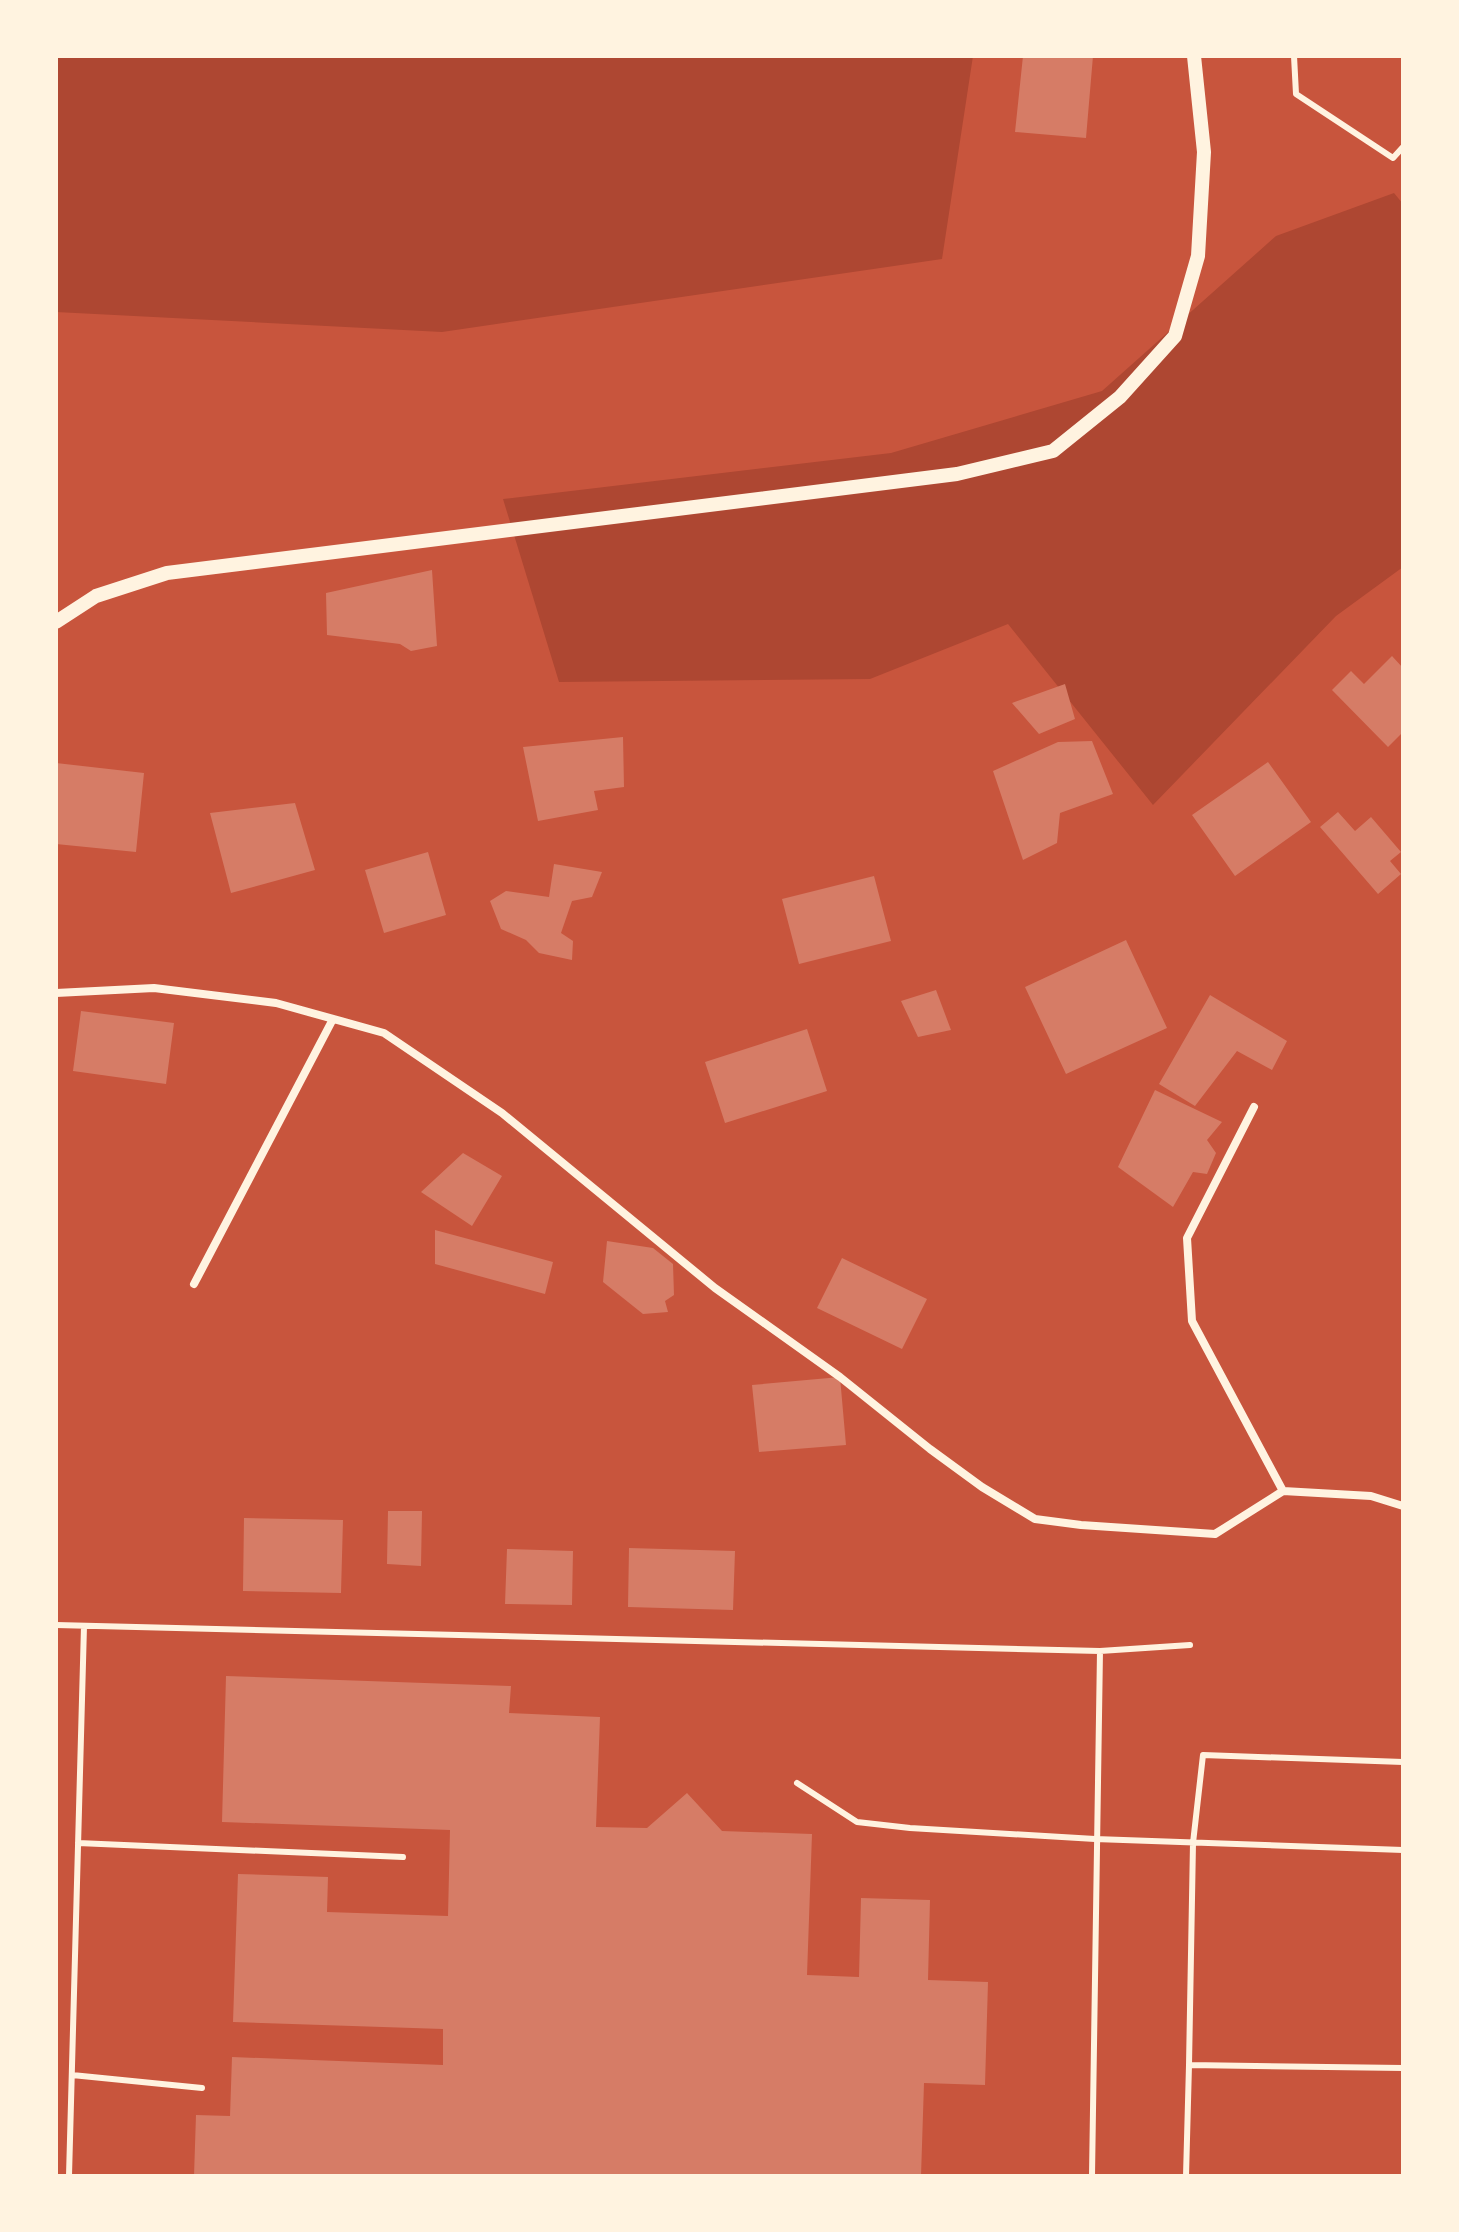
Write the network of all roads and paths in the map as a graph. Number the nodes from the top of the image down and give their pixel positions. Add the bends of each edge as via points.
1 (1194, 56) edge
2 (1294, 56) edge
3 (1403, 147) edge
4 (56, 622) edge
5 (56, 993) edge
6 (333, 1019) junction
7 (1254, 1107) dead end
8 (194, 1284) dead end
9 (1283, 1491) junction
10 (1403, 1506) edge
11 (56, 1625) edge
12 (84, 1626) junction
13 (1190, 1645) dead end
14 (1100, 1651) junction
15 (1403, 1762) edge
16 (797, 1783) dead end
17 (1095, 1839) junction
18 (78, 1843) junction
19 (1193, 1843) junction
20 (1403, 1850) edge
21 (403, 1857) dead end
22 (1189, 2065) junction
23 (1403, 2068) edge
24 (72, 2075) junction
25 (202, 2088) dead end
26 (69, 2176) edge
27 (1092, 2176) edge
28 (1186, 2176) edge

1 - 4 street via 1204,152 1198,256 1175,336 1120,397 1053,451 957,474 167,573 96,596
2 - 3 lane via 1296,94 1393,158
5 - 6 street via 154,988 276,1003
6 - 8 street
6 - 9 street via 384,1033 502,1113 715,1288 982,1487 1035,1519 1215,1534
7 - 9 street via 1187,1238 1192,1321
9 - 10 street via 1371,1496
11 - 12 lane
12 - 14 lane
12 - 18 lane
13 - 14 lane
14 - 17 lane
15 - 19 lane via 1203,1755
16 - 17 lane via 857,1822
17 - 19 lane
17 - 27 lane
18 - 21 lane
18 - 24 lane
19 - 20 lane
19 - 22 lane
22 - 23 lane
22 - 28 lane
24 - 25 lane
24 - 26 lane

